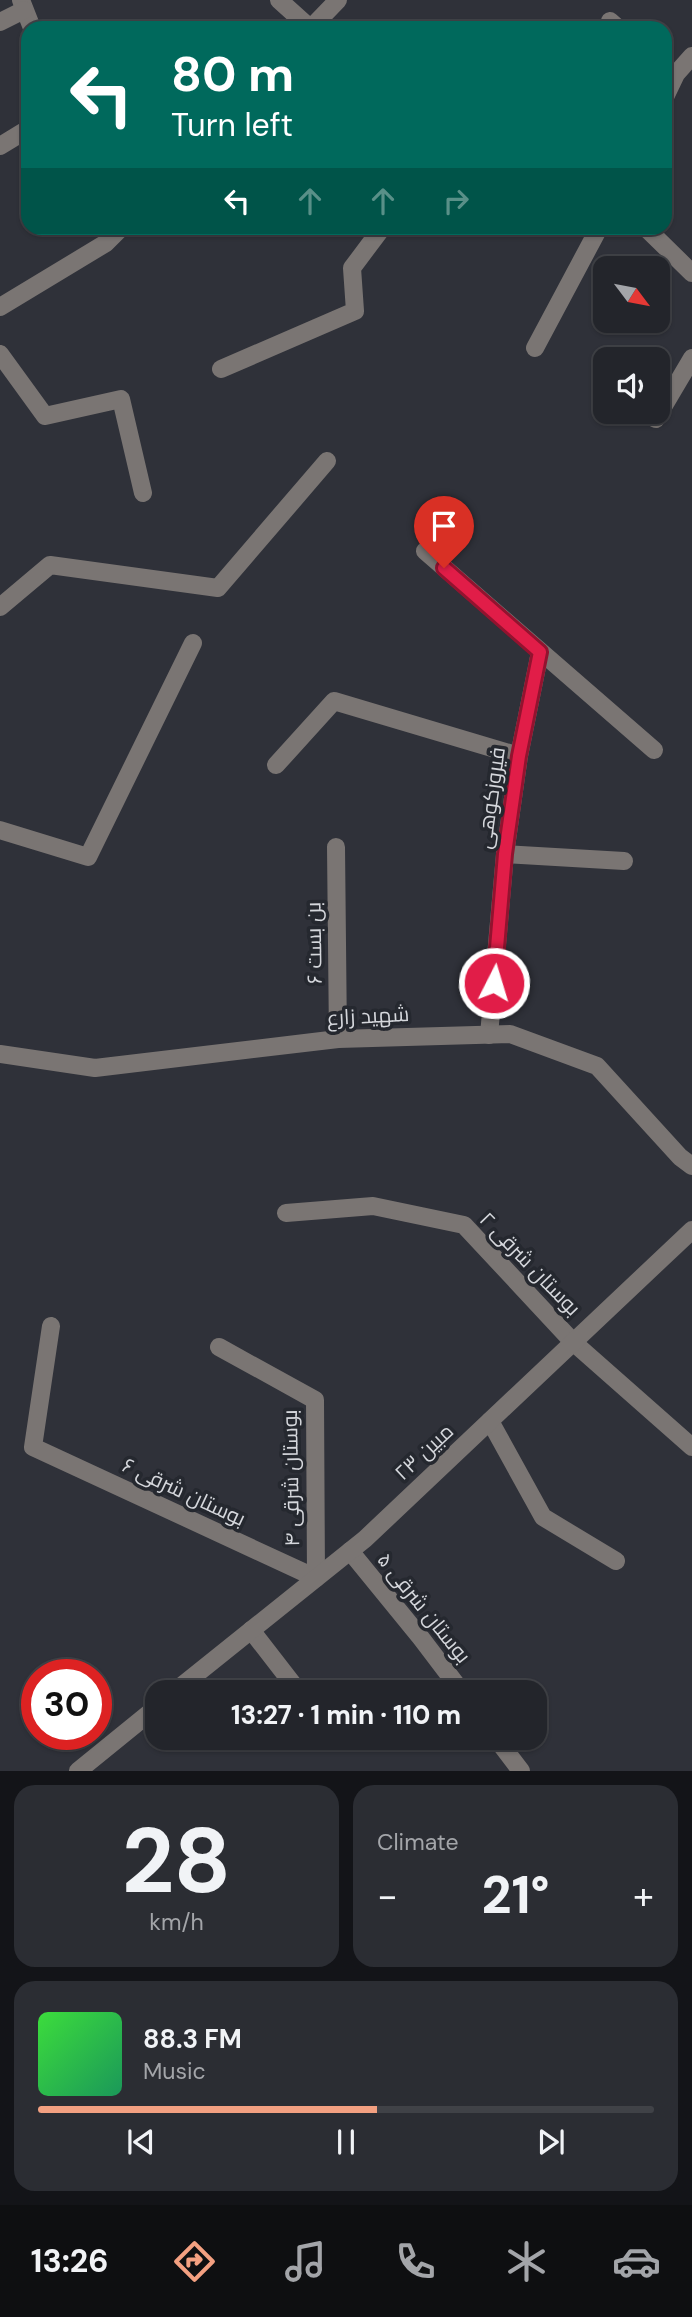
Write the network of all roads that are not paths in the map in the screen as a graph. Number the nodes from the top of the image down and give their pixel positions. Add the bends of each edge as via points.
1 (279, 0) edge
2 (338, 0) edge
3 (23, 5) edge
4 (303, 21) edge
5 (318, 21) edge
6 (0, 22) edge
7 (692, 56) edge
8 (672, 69) edge
9 (21, 133) edge
10 (0, 146) edge
11 (114, 235) edge
12 (377, 235) edge
13 (595, 235) edge
14 (653, 235) edge
15 (692, 273) edge
16 (0, 307) edge
17 (535, 348) dead end
18 (0, 354) edge
19 (692, 358) edge
20 (220, 369) dead end
21 (670, 395) edge
22 (327, 461) dead end
23 (143, 493) dead end
24 (425, 551) dead end
25 (0, 607) edge
26 (193, 643) dead end
27 (540, 652) junction
28 (654, 750) dead end
29 (519, 756) junction
30 (276, 765) dead end
31 (0, 830) edge
32 (336, 847) dead end
33 (505, 854) junction
34 (624, 861) dead end
35 (489, 1035) junction
36 (338, 1039) junction
37 (0, 1054) edge
38 (692, 1166) edge
39 (286, 1213) dead end
40 (692, 1230) edge
41 (51, 1326) dead end
42 (573, 1342) junction
43 (219, 1347) dead end
44 (490, 1421) junction
45 (692, 1447) edge
46 (350, 1552) junction
47 (616, 1561) dead end
48 (316, 1578) junction
49 (251, 1630) junction
50 (189, 1680) edge
51 (290, 1680) edge
52 (453, 1680) edge
53 (145, 1717) edge
54 (505, 1750) edge
55 (78, 1771) edge
56 (522, 1771) edge

1 - 4 street
2 - 5 street
3 - 6 street
7 - 8 street
9 - 10 street
11 - 16 street
12 - 20 street via 352,268 355,311
13 - 17 street
14 - 15 street
18 - 23 street via 45,416 121,399
19 - 21 street
22 - 25 street via 218,588 50,565
24 - 27 street
26 - 31 street via 88,857
27 - 28 street
27 - 29 street, فیروزکوهی
29 - 30 street via 334,701
29 - 33 street, فیروزکوهی
32 - 36 street, بن بست ۶
33 - 34 street
33 - 35 street, فیروزکوهی
35 - 36 street, شهید زارع
35 - 38 street, شهید زارع via 510,1034 597,1066
36 - 37 street, شهید زارع via 95,1068
39 - 42 street, بوستان شرقی ۲ via 373,1206 464,1225
40 - 42 street, مبین ۲۳
41 - 48 street, بوستان شرقی ۶ via 33,1447
42 - 44 street, مبین ۲۳
42 - 45 street, بوستان شرقی ۲
43 - 48 street, بوستان شرقی ۴ via 315,1400
44 - 46 street, مبین ۲۳
44 - 47 street via 542,1517
46 - 48 street, مبین ۲۳
46 - 52 street, بوستان شرقی ۵
48 - 49 street, مبین ۲۳
49 - 50 street, مبین ۲۳
49 - 51 street
53 - 55 street
54 - 56 street

